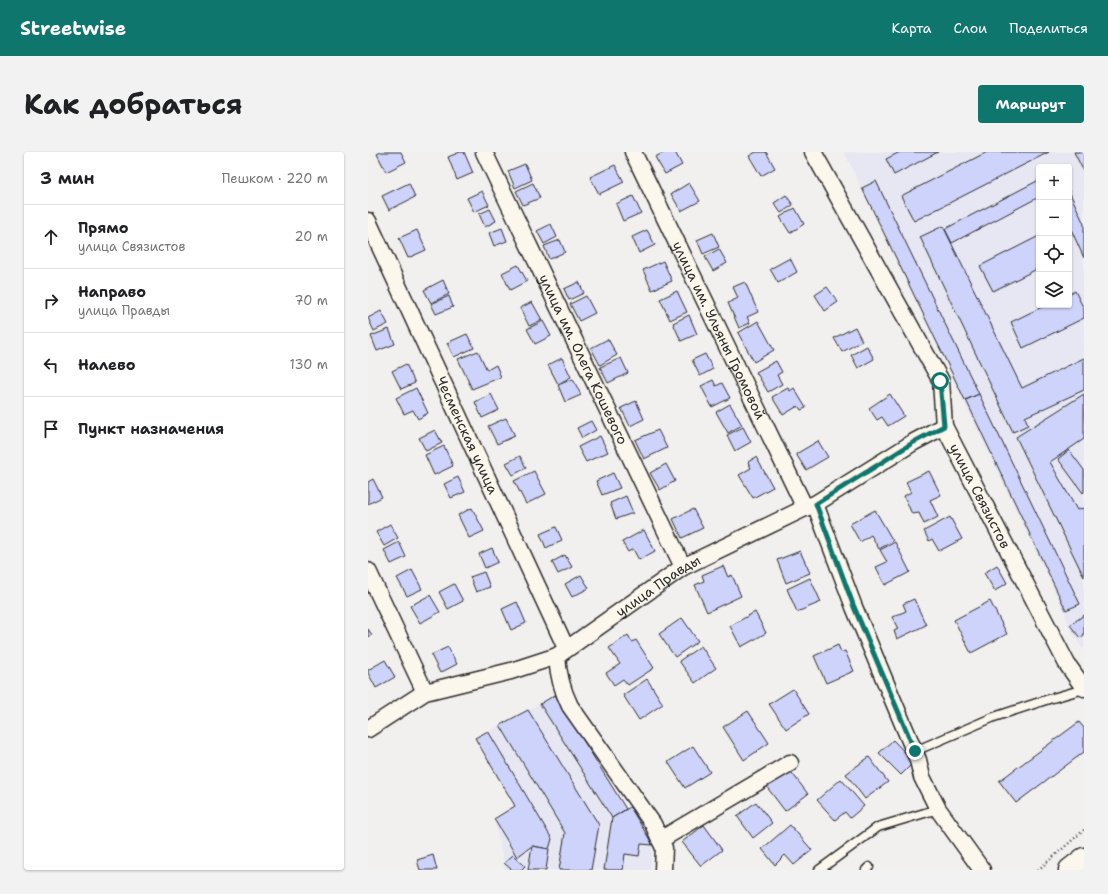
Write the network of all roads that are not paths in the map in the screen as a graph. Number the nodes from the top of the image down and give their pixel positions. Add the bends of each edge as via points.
1 (484, 152) edge
2 (633, 152) edge
3 (813, 152) edge
4 (368, 221) edge
5 (944, 426) junction
6 (810, 506) junction
7 (683, 567) junction
8 (368, 571) edge
9 (562, 652) junction
10 (1084, 688) edge
11 (425, 692) junction
12 (368, 729) edge
13 (915, 751) junction
14 (790, 762) dead end
15 (938, 809) junction
16 (660, 840) junction
17 (1084, 859) edge
18 (663, 870) edge
19 (819, 870) edge
20 (982, 870) edge
21 (1070, 870) edge

1 - 7 street, улица им. Олега Кошевого
2 - 6 street, улица им. Ульяны Громовой
3 - 5 street, улица Связистов via 940,381
4 - 9 street, Чесменская улица
5 - 6 street, улица Правды
5 - 10 street, улица Связистов via 1067,664
6 - 7 street, улица Правды
6 - 13 street, улица им. Ульяны Громовой
7 - 9 street, улица Правды
8 - 11 street
9 - 11 street, улица Правды via 512,671
9 - 16 street, Чесменская улица via 558,671 570,706 653,824
10 - 13 lane via 994,717
11 - 12 street, улица Правды
13 - 15 street, улица им. Ульяны Громовой via 922,777
14 - 16 street
15 - 19 lane via 878,826
15 - 20 street, улица им. Ульяны Громовой
16 - 18 street, Чесменская улица via 664,848
17 - 21 highway

